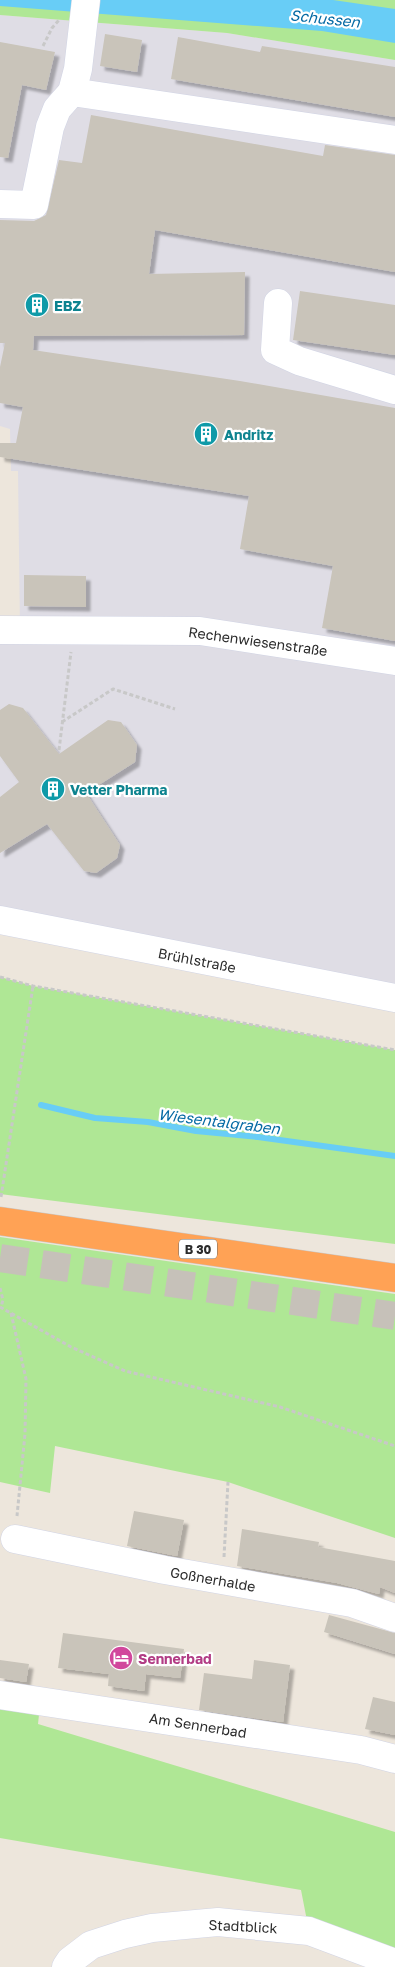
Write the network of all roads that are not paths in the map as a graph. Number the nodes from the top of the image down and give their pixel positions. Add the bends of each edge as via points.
1 (86, 0) edge
2 (72, 92) junction
3 (395, 140) edge
4 (0, 204) edge
5 (278, 303) dead end
6 (395, 390) edge
7 (0, 630) edge
8 (395, 661) edge
9 (0, 920) edge
10 (395, 998) edge
11 (0, 1221) edge
12 (395, 1278) edge
13 (22, 1541) road end
14 (395, 1618) edge
15 (0, 1695) edge
16 (395, 1759) edge
17 (395, 1963) edge
18 (66, 1967) edge

1 - 2 street
2 - 3 street
2 - 4 street via 57,109 50,127 34,204
5 - 6 street via 275,350 299,361
7 - 8 street, Rechenwiesenstraße via 200,631
9 - 10 street, Brühlstraße
11 - 12 highway, B 30
13 - 14 street, Goßnerhalde via 352,1603
15 - 16 street, Am Sennerbad via 361,1750
17 - 18 street, Stadtblick via 309,1931 218,1922 124,1934 90,1945

